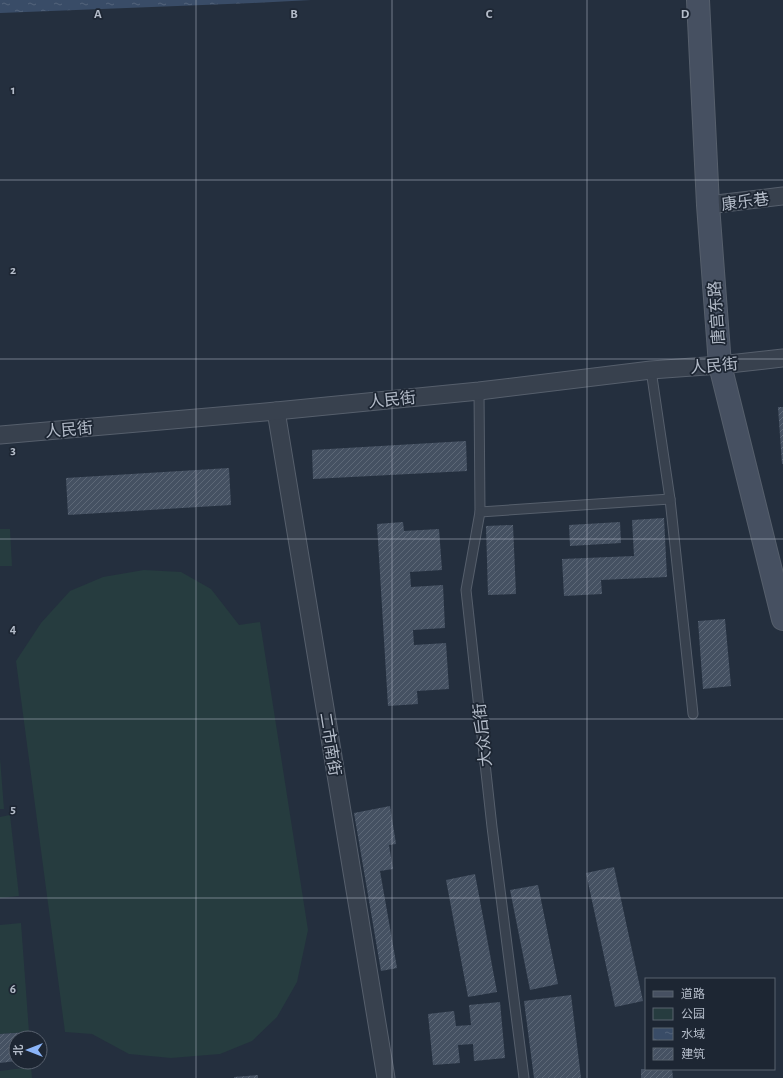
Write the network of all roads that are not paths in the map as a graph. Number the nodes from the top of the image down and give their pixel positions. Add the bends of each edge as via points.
1 (698, 0) edge
2 (783, 196) edge
3 (708, 205) junction
4 (783, 358) edge
5 (720, 365) junction
6 (651, 370) junction
7 (479, 391) junction
8 (276, 411) junction
9 (0, 435) edge
10 (670, 499) junction
11 (480, 512) junction
12 (783, 619) edge
13 (693, 714) dead end
14 (386, 1078) edge
15 (524, 1078) edge

1 - 3 street, 唐宫东路
2 - 3 street, 康乐巷
3 - 5 street, 唐宫东路
4 - 5 street, 人民街
5 - 6 street, 人民街
5 - 12 street, 唐宫东路
6 - 7 street, 人民街
6 - 10 lane
7 - 8 street, 人民街
7 - 11 lane, 大众后街
8 - 9 street, 人民街
8 - 14 street, 二市南街
10 - 11 lane
10 - 13 lane
11 - 15 lane, 大众后街 via 466,590 492,827

